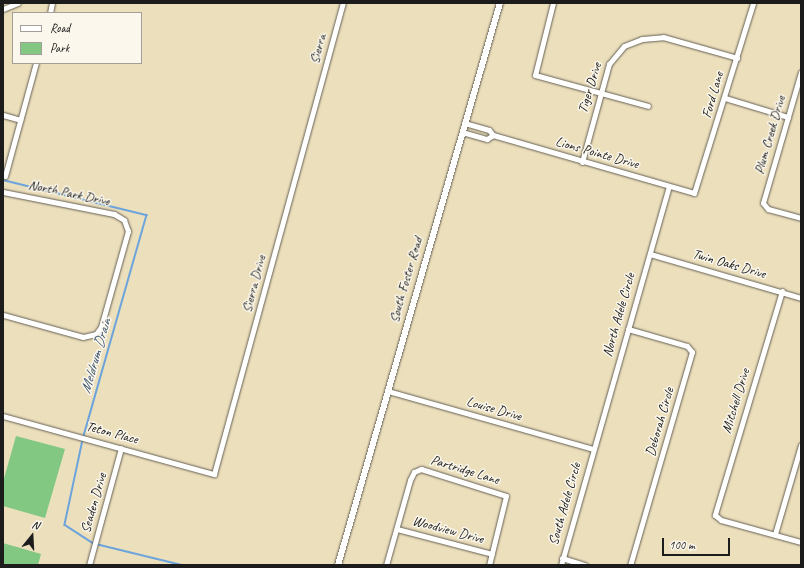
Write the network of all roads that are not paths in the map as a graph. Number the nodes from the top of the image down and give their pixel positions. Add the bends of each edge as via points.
1 (18, 3) edge
2 (343, 3) edge
3 (500, 3) edge
4 (554, 3) edge
5 (753, 3) edge
6 (3, 9) edge
7 (736, 58) junction
8 (36, 64) edge
9 (801, 72) edge
10 (599, 95) junction
11 (725, 98) junction
12 (316, 101) joint
13 (648, 106) dead end
14 (3, 114) edge
15 (788, 117) junction
16 (20, 120) junction
17 (464, 123) junction
18 (462, 132) junction
19 (493, 135) junction
20 (582, 162) junction
21 (5, 176) dead end
22 (669, 187) junction
23 (3, 192) edge
24 (694, 193) joint
25 (801, 218) edge
26 (650, 254) junction
27 (782, 291) junction
28 (801, 298) edge
29 (3, 315) edge
30 (628, 329) junction
31 (388, 391) junction
32 (3, 416) edge
33 (801, 445) edge
34 (121, 448) junction
35 (593, 449) junction
36 (214, 474) joint
37 (397, 529) junction
38 (775, 534) junction
39 (801, 542) edge
40 (492, 554) junction
41 (562, 558) junction
42 (89, 565) edge
43 (338, 565) edge
44 (386, 565) edge
45 (489, 565) edge
46 (560, 565) edge
47 (585, 565) edge
48 (630, 565) edge

1 - 6 street
2 - 12 street, Sierra
3 - 17 street, South Foster Road
4 - 10 street via 534,74
5 - 7 street, Ford Lane
7 - 10 street, Tiger Drive via 667,38 642,39 624,46 612,59
7 - 11 street, Ford Lane
8 - 16 street
9 - 15 street, Plum Creek Drive
10 - 13 street
10 - 20 street, Tiger Drive
11 - 15 street
11 - 24 street, Ford Lane
12 - 36 street, Sierra Drive
14 - 16 street
15 - 25 street, Plum Creek Drive via 763,206
16 - 21 street
17 - 18 street, South Foster Road
17 - 19 street via 489,130
18 - 19 street via 487,139
18 - 31 street, South Foster Road
19 - 20 street, Lions Pointe Drive
20 - 22 street, Lions Pointe Drive
22 - 24 street, Lions Pointe Drive
22 - 26 street, North Adele Circle
23 - 29 street, North Park Drive via 114,214 126,224 127,236 98,333 83,337
26 - 27 street, Twin Oaks Drive
26 - 30 street, North Adele Circle
27 - 28 street, Twin Oaks Drive
27 - 38 street, Mitchell Drive via 716,517
30 - 35 street, North Adele Circle
30 - 48 street, Deborah Circle via 683,345 692,352
31 - 35 street, Louise Drive
31 - 43 street, South Foster Road
32 - 34 street, Teton Place
33 - 38 street
34 - 36 street, Teton Place
34 - 42 street, Seaden Drive
35 - 41 street, South Adele Circle
37 - 40 street, Woodview Drive
37 - 40 street, Partridge Lane via 410,480 417,470 506,496
37 - 44 street
38 - 39 street
40 - 45 street
41 - 46 street, South Adele Circle
41 - 47 street

